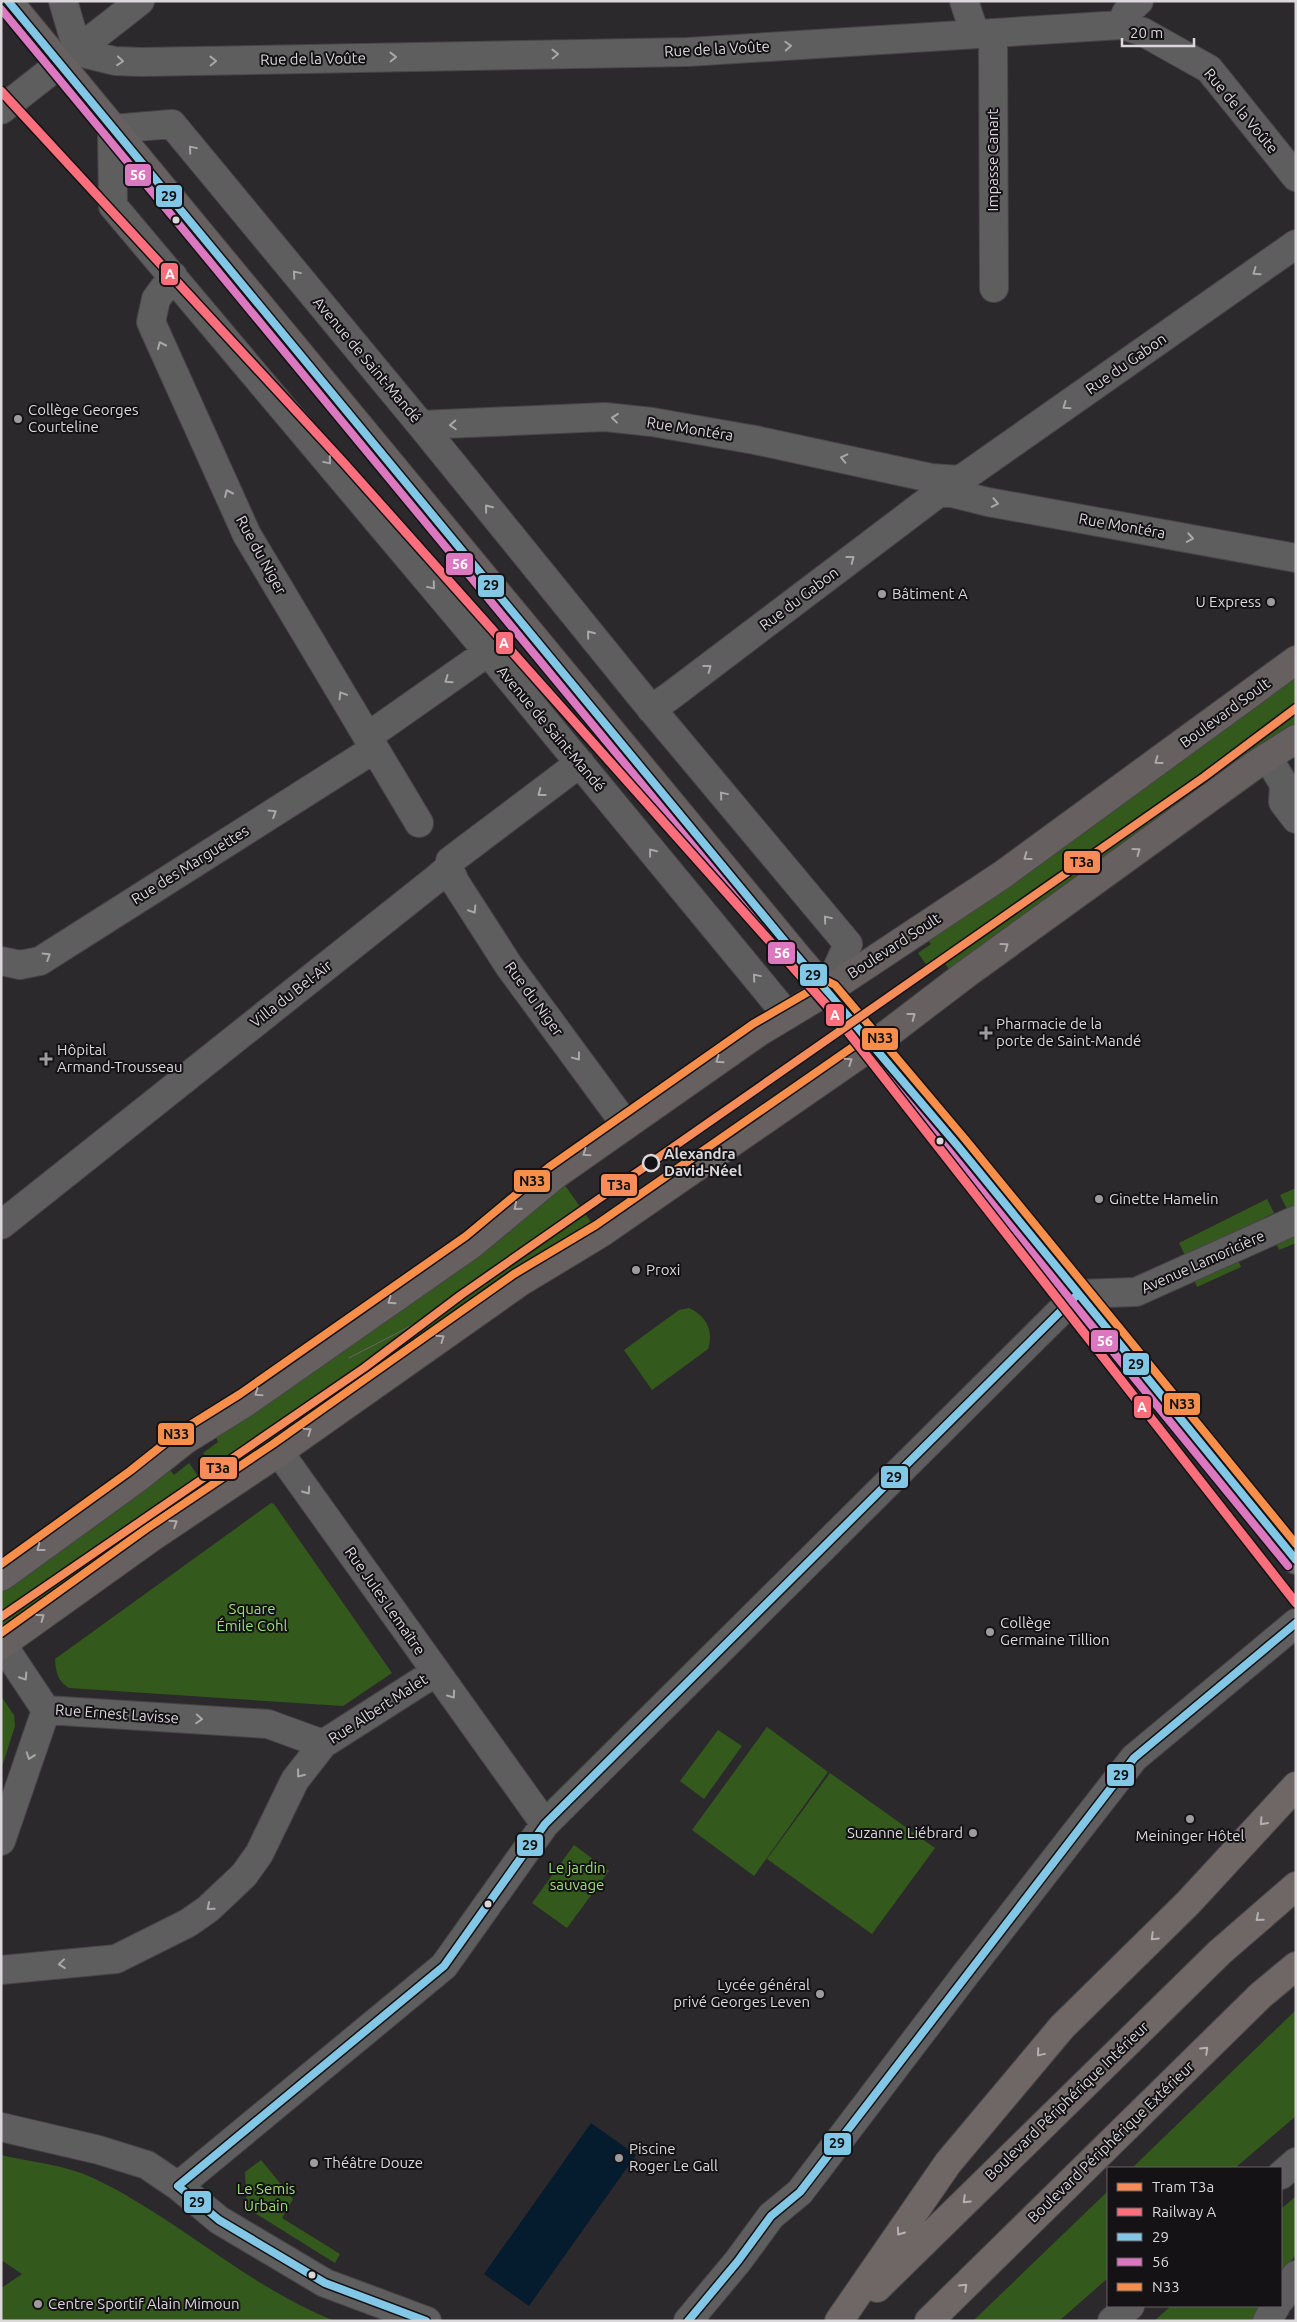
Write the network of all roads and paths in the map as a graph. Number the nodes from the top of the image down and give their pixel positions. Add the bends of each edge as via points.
1 (8, 1) edge
2 (63, 1) edge
3 (140, 1) edge
4 (964, 1) edge
5 (1139, 1) edge
6 (1120, 26) junction
7 (984, 33) junction
8 (69, 58) junction
9 (1, 110) edge
10 (112, 128) junction
11 (1296, 176) edge
12 (1296, 244) edge
13 (173, 276) junction
14 (994, 288) dead end
15 (422, 425) junction
16 (951, 486) junction
17 (1296, 558) edge
18 (488, 652) junction
19 (1296, 660) edge
20 (651, 709) junction
21 (1296, 739) edge
22 (371, 743) junction
23 (1267, 758) junction
24 (580, 763) junction
25 (1290, 785) edge
26 (1296, 819) edge
27 (419, 823) dead end
28 (449, 868) junction
29 (848, 944) junction
30 (1, 961) edge
31 (864, 966) junction
32 (826, 990) junction
33 (787, 1015) junction
34 (873, 1045) junction
35 (626, 1125) junction
36 (1296, 1220) edge
37 (1, 1224) edge
38 (1078, 1294) junction
39 (279, 1452) junction
40 (1296, 1560) edge
41 (1, 1577) edge
42 (1296, 1622) edge
43 (2, 1645) edge
44 (436, 1672) junction
45 (46, 1710) junction
46 (323, 1744) junction
47 (1296, 1786) edge
48 (545, 1824) junction
49 (1, 1841) edge
50 (1296, 1886) edge
51 (1296, 1966) edge
52 (1, 1970) edge
53 (1, 2126) edge
54 (1296, 2162) edge
55 (1282, 2174) edge
56 (178, 2186) junction
57 (1296, 2275) edge
58 (1282, 2297) edge
59 (1129, 2307) edge
60 (1275, 2307) edge
61 (427, 2321) edge
62 (688, 2321) edge
63 (839, 2321) edge
64 (843, 2321) edge
65 (929, 2321) edge
66 (1112, 2321) edge
67 (1267, 2321) edge

1 - 8 main road
2 - 8 street
3 - 8 street
4 - 7 street, Impasse Canart
5 - 6 street via 1126,12
6 - 7 street, Rue de la Voûte
6 - 11 street, Rue de la Voûte via 1144,32 1209,69
8 -> 7 street, Rue de la Voûte via 141,62 688,52
7 - 14 street, Impasse Canart
8 - 9 street
8 - 10 main road
10 - 13 street, Avenue de Saint-Mandé via 113,206
15 -> 10 street, Avenue de Saint-Mandé via 172,124
10 - 32 main road
12 -> 16 street, Rue du Gabon
13 -> 18 street, Avenue de Saint-Mandé
22 -> 13 street, Rue du Niger via 247,535 151,322 156,299
16 -> 15 street, Rue Montéra via 755,440 652,422 605,417
20 -> 15 street, Avenue de Saint-Mandé
16 -> 17 street, Rue Montéra via 988,502
20 -> 16 street, Rue du Gabon
18 -> 22 street, Rue des Marguettes
18 - 24 street, Avenue de Saint-Mandé
19 -> 31 main road, Boulevard Soult via 1002,875
29 -> 20 street, Avenue de Saint-Mandé
21 - 23 main road
22 - 27 street, Rue du Niger
30 -> 22 street, Rue des Marguettes via 20,965 40,961
23 - 25 street
34 -> 23 main road via 966,974
24 -> 28 street, Villa du Bel-Air via 450,861
33 -> 24 street, Avenue de Saint-Mandé
25 - 26 street via 1283,802
28 -> 35 street, Rue du Niger via 509,966
28 - 37 street, Villa du Bel-Air
29 - 31 street, Avenue de Saint-Mandé
29 - 32 street
31 - 32 main road, Boulevard Soult
32 - 33 main road, Boulevard Soult
32 - 34 main road
33 -> 35 main road, Boulevard Soult
34 - 38 main road
39 -> 34 main road via 520,1282 601,1233
35 -> 41 main road, Boulevard Soult via 555,1175 472,1244 246,1402 184,1440
36 - 38 street, Avenue Lamoricière via 1136,1292
38 - 40 main road
38 - 48 street
43 -> 39 main road via 152,1537
39 -> 44 street, Rue Jules Lemaître
42 - 62 street via 1134,1758 812,2177 800,2192 771,2216
43 -> 45 street
44 - 46 street, Rue Albert Malet
44 -> 48 street, Rue Jules Lemaître
45 -> 46 street, Rue Ernest Lavisse via 268,1724
45 -> 49 street, Rue Ernest Lavisse
46 -> 52 street, Rue Albert Malet via 295,1780 259,1854 244,1875 208,1909 188,1923 116,1959
47 -> 63 highway via 1188,1903 1062,2027 948,2163
48 - 56 street via 444,1966
50 -> 64 highway, Boulevard Périphérique Intérieur via 1220,1952
65 -> 51 highway, Boulevard Périphérique Extérieur via 1260,1996
53 - 56 street via 100,2150 146,2165
54 - 55 street
56 - 61 street via 219,2220 324,2283
57 - 58 street
59 - 66 street
60 - 67 street

